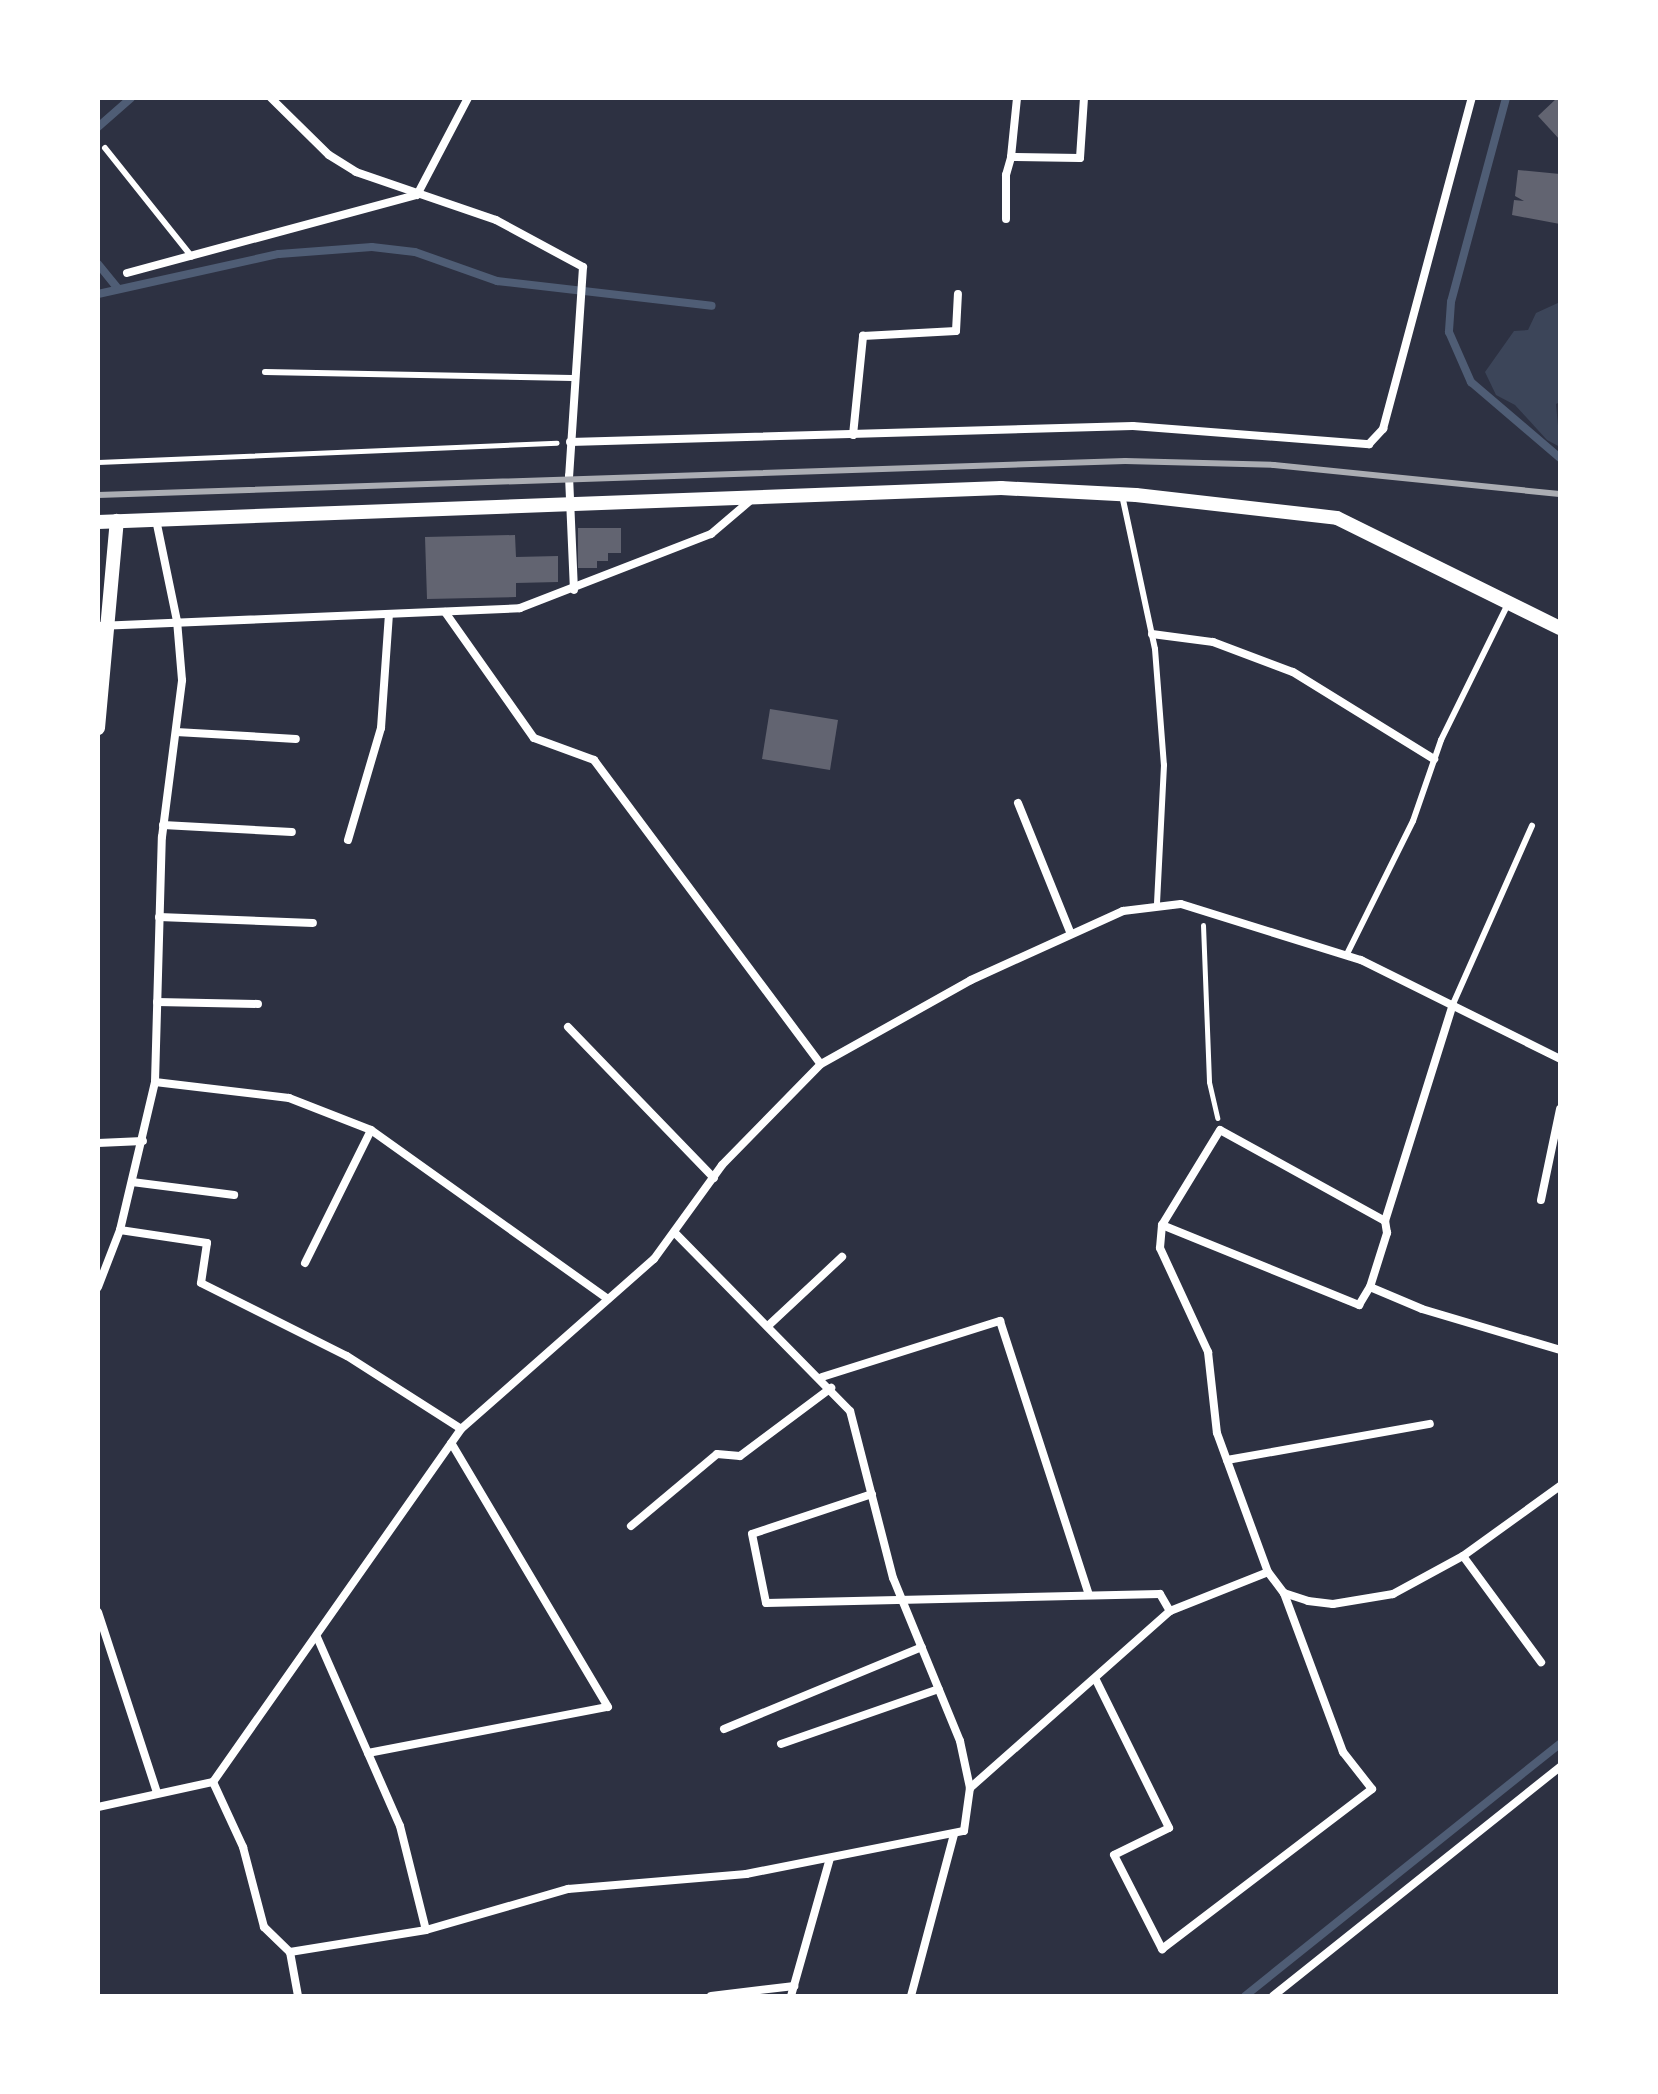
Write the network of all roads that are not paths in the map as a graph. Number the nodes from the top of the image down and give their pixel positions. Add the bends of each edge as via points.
1 (271, 98) edge
2 (468, 98) edge
3 (1017, 98) edge
4 (1084, 98) edge
5 (1472, 98) edge
6 (105, 148) dead end
7 (1011, 157) junction
8 (417, 195) junction
9 (1006, 219) dead end
10 (192, 257) junction
11 (127, 273) dead end
12 (958, 294) dead end
13 (265, 372) dead end
14 (572, 378) junction
15 (853, 435) junction
16 (570, 442) junction
17 (1122, 494) junction
18 (751, 500) junction
19 (569, 506) junction
20 (156, 520) junction
21 (117, 521) junction
22 (98, 522) edge
23 (574, 590) junction
24 (1509, 601) junction
25 (445, 612) junction
26 (389, 614) junction
27 (177, 621) junction
28 (104, 626) edge
29 (1560, 628) edge
30 (1152, 634) junction
31 (98, 728) edge
32 (176, 732) junction
33 (296, 739) dead end
34 (1434, 759) junction
35 (1018, 803) dead end
36 (163, 825) junction
37 (1532, 826) dead end
38 (292, 832) dead end
39 (348, 840) dead end
40 (1157, 903) junction
41 (159, 917) junction
42 (313, 923) dead end
43 (1070, 932) junction
44 (1347, 954) junction
45 (157, 1002) junction
46 (258, 1004) dead end
47 (1453, 1004) junction
48 (568, 1027) dead end
49 (1560, 1059) edge
50 (821, 1064) junction
51 (155, 1082) junction
52 (1560, 1109) edge
53 (371, 1130) junction
54 (143, 1141) junction
55 (98, 1143) edge
56 (714, 1178) junction
57 (132, 1182) junction
58 (234, 1195) dead end
59 (1541, 1200) dead end
60 (1385, 1221) junction
61 (1162, 1225) junction
62 (120, 1230) junction
63 (676, 1234) junction
64 (842, 1257) dead end
65 (305, 1263) dead end
66 (98, 1287) edge
67 (1370, 1287) junction
68 (608, 1299) junction
69 (769, 1325) junction
70 (1560, 1350) edge
71 (822, 1377) junction
72 (831, 1388) junction
73 (1430, 1424) dead end
74 (461, 1429) junction
75 (451, 1443) junction
76 (1227, 1460) junction
77 (1560, 1486) edge
78 (872, 1494) junction
79 (631, 1526) dead end
80 (1463, 1556) junction
81 (1268, 1572) junction
82 (1284, 1593) junction
83 (1089, 1595) junction
84 (901, 1598) junction
85 (1170, 1611) junction
86 (98, 1612) edge
87 (317, 1637) junction
88 (922, 1647) junction
89 (1541, 1662) dead end
90 (1096, 1680) junction
91 (939, 1689) junction
92 (724, 1729) dead end
93 (781, 1744) dead end
94 (368, 1753) junction
95 (1560, 1767) edge
96 (213, 1782) junction
97 (970, 1788) junction
98 (157, 1792) junction
99 (98, 1807) edge
100 (954, 1834) junction
101 (830, 1858) junction
102 (426, 1930) junction
103 (290, 1952) junction
104 (794, 1986) junction
105 (298, 1996) edge
106 (711, 1996) edge
107 (791, 1996) edge
108 (911, 1996) edge
109 (1273, 1996) edge

1 - 8 street via 329,155
2 - 8 street
3 - 7 street
4 - 7 street via 1080,158
5 - 15 street via 1383,429 1369,444 1133,426
6 - 10 lane
7 - 9 street
8 - 10 street
8 - 14 street via 496,220 583,267
10 - 11 street
12 - 15 street via 956,331 863,336
13 - 14 lane
14 - 16 street
15 - 16 street
16 - 19 street
17 - 18 street via 1001,488
17 - 24 street via 1337,518
17 - 30 lane
18 - 19 street
18 - 23 street via 711,534
19 - 20 street
19 - 23 street
20 - 21 street
20 - 27 street
21 - 22 street
21 - 28 street
23 - 25 street via 520,608
24 - 29 street
24 - 34 lane
25 - 26 street
25 - 50 street via 534,738 594,760
26 - 27 street
26 - 39 street via 381,728
27 - 28 street
27 - 32 street via 182,680
28 - 31 street
30 - 34 street via 1213,642 1293,672
30 - 40 lane via 1164,765
32 - 33 street
32 - 36 street
34 - 44 lane via 1413,821
35 - 43 street
36 - 38 street
36 - 41 street
37 - 47 lane
40 - 43 street
40 - 44 street via 1202,910
41 - 42 street
41 - 45 street
43 - 50 street
44 - 47 street
45 - 46 street
45 - 51 street
47 - 49 street
47 - 60 street
48 - 56 street
50 - 56 street
51 - 53 street via 289,1098
51 - 54 street
52 - 59 street
53 - 65 street
53 - 68 street
54 - 55 street
54 - 57 street
56 - 63 street
57 - 58 street
57 - 62 street
60 - 61 street via 1220,1130
60 - 67 street via 1387,1233
61 - 67 street via 1359,1305
61 - 76 street via 1160,1248 1208,1352 1217,1433
62 - 66 street
62 - 74 street via 207,1243 201,1283 347,1356
63 - 68 street
63 - 69 street
64 - 69 street
67 - 70 street via 1422,1309
68 - 74 street
69 - 71 street
71 - 72 street
71 - 83 street via 1000,1321
72 - 78 street via 850,1411
72 - 79 street via 740,1456 717,1454
73 - 76 street
74 - 75 street
75 - 87 street
75 - 94 street via 608,1707
76 - 81 street
77 - 80 street
78 - 84 street
78 - 84 street via 752,1534 766,1603
80 - 82 street via 1393,1594 1333,1604
80 - 89 street
81 - 82 street
81 - 85 street
82 - 90 street via 1343,1752 1372,1789 1162,1949 1114,1855 1169,1828
83 - 84 street
83 - 85 street via 1160,1594
84 - 88 street
85 - 90 street
86 - 98 street
87 - 94 street
87 - 96 street
88 - 91 street
88 - 92 street
90 - 97 street
91 - 93 street
91 - 97 street via 960,1741
94 - 102 street via 400,1826
95 - 109 street
96 - 98 street
96 - 103 street via 243,1847 264,1927
97 - 100 street via 964,1831
98 - 99 street
100 - 101 street
100 - 108 street
101 - 102 street via 746,1874 568,1889
101 - 104 street
102 - 103 street
103 - 105 street
104 - 106 street
104 - 107 street

